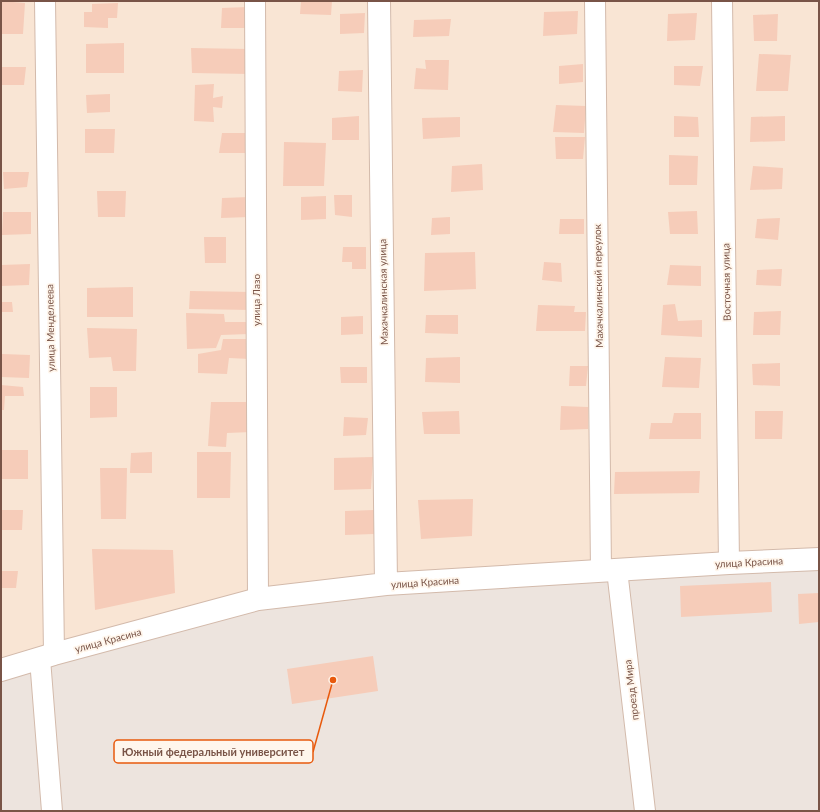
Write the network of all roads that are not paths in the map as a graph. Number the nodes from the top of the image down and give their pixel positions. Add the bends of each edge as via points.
1 (45, 1) edge
2 (254, 1) edge
3 (379, 1) edge
4 (595, 1) edge
5 (722, 1) edge
6 (819, 559) edge
7 (729, 563) junction
8 (609, 570) junction
9 (386, 584) junction
10 (258, 599) junction
11 (47, 657) junction
12 (1, 670) edge
13 (52, 811) edge
14 (645, 811) edge

1 - 11 street, улица Менделеева
2 - 10 street, улица Лазо
3 - 9 street, Махачкалинская улица
4 - 8 street, Махачкалинский переулок
5 - 7 street, Восточная улица
6 - 7 street, улица Красина
7 - 8 street, улица Красина
8 - 9 street, улица Красина
8 - 14 street, проезд Мира
9 - 10 street, улица Красина
10 - 11 street, улица Красина
11 - 12 street, улица Красина
11 - 13 street

